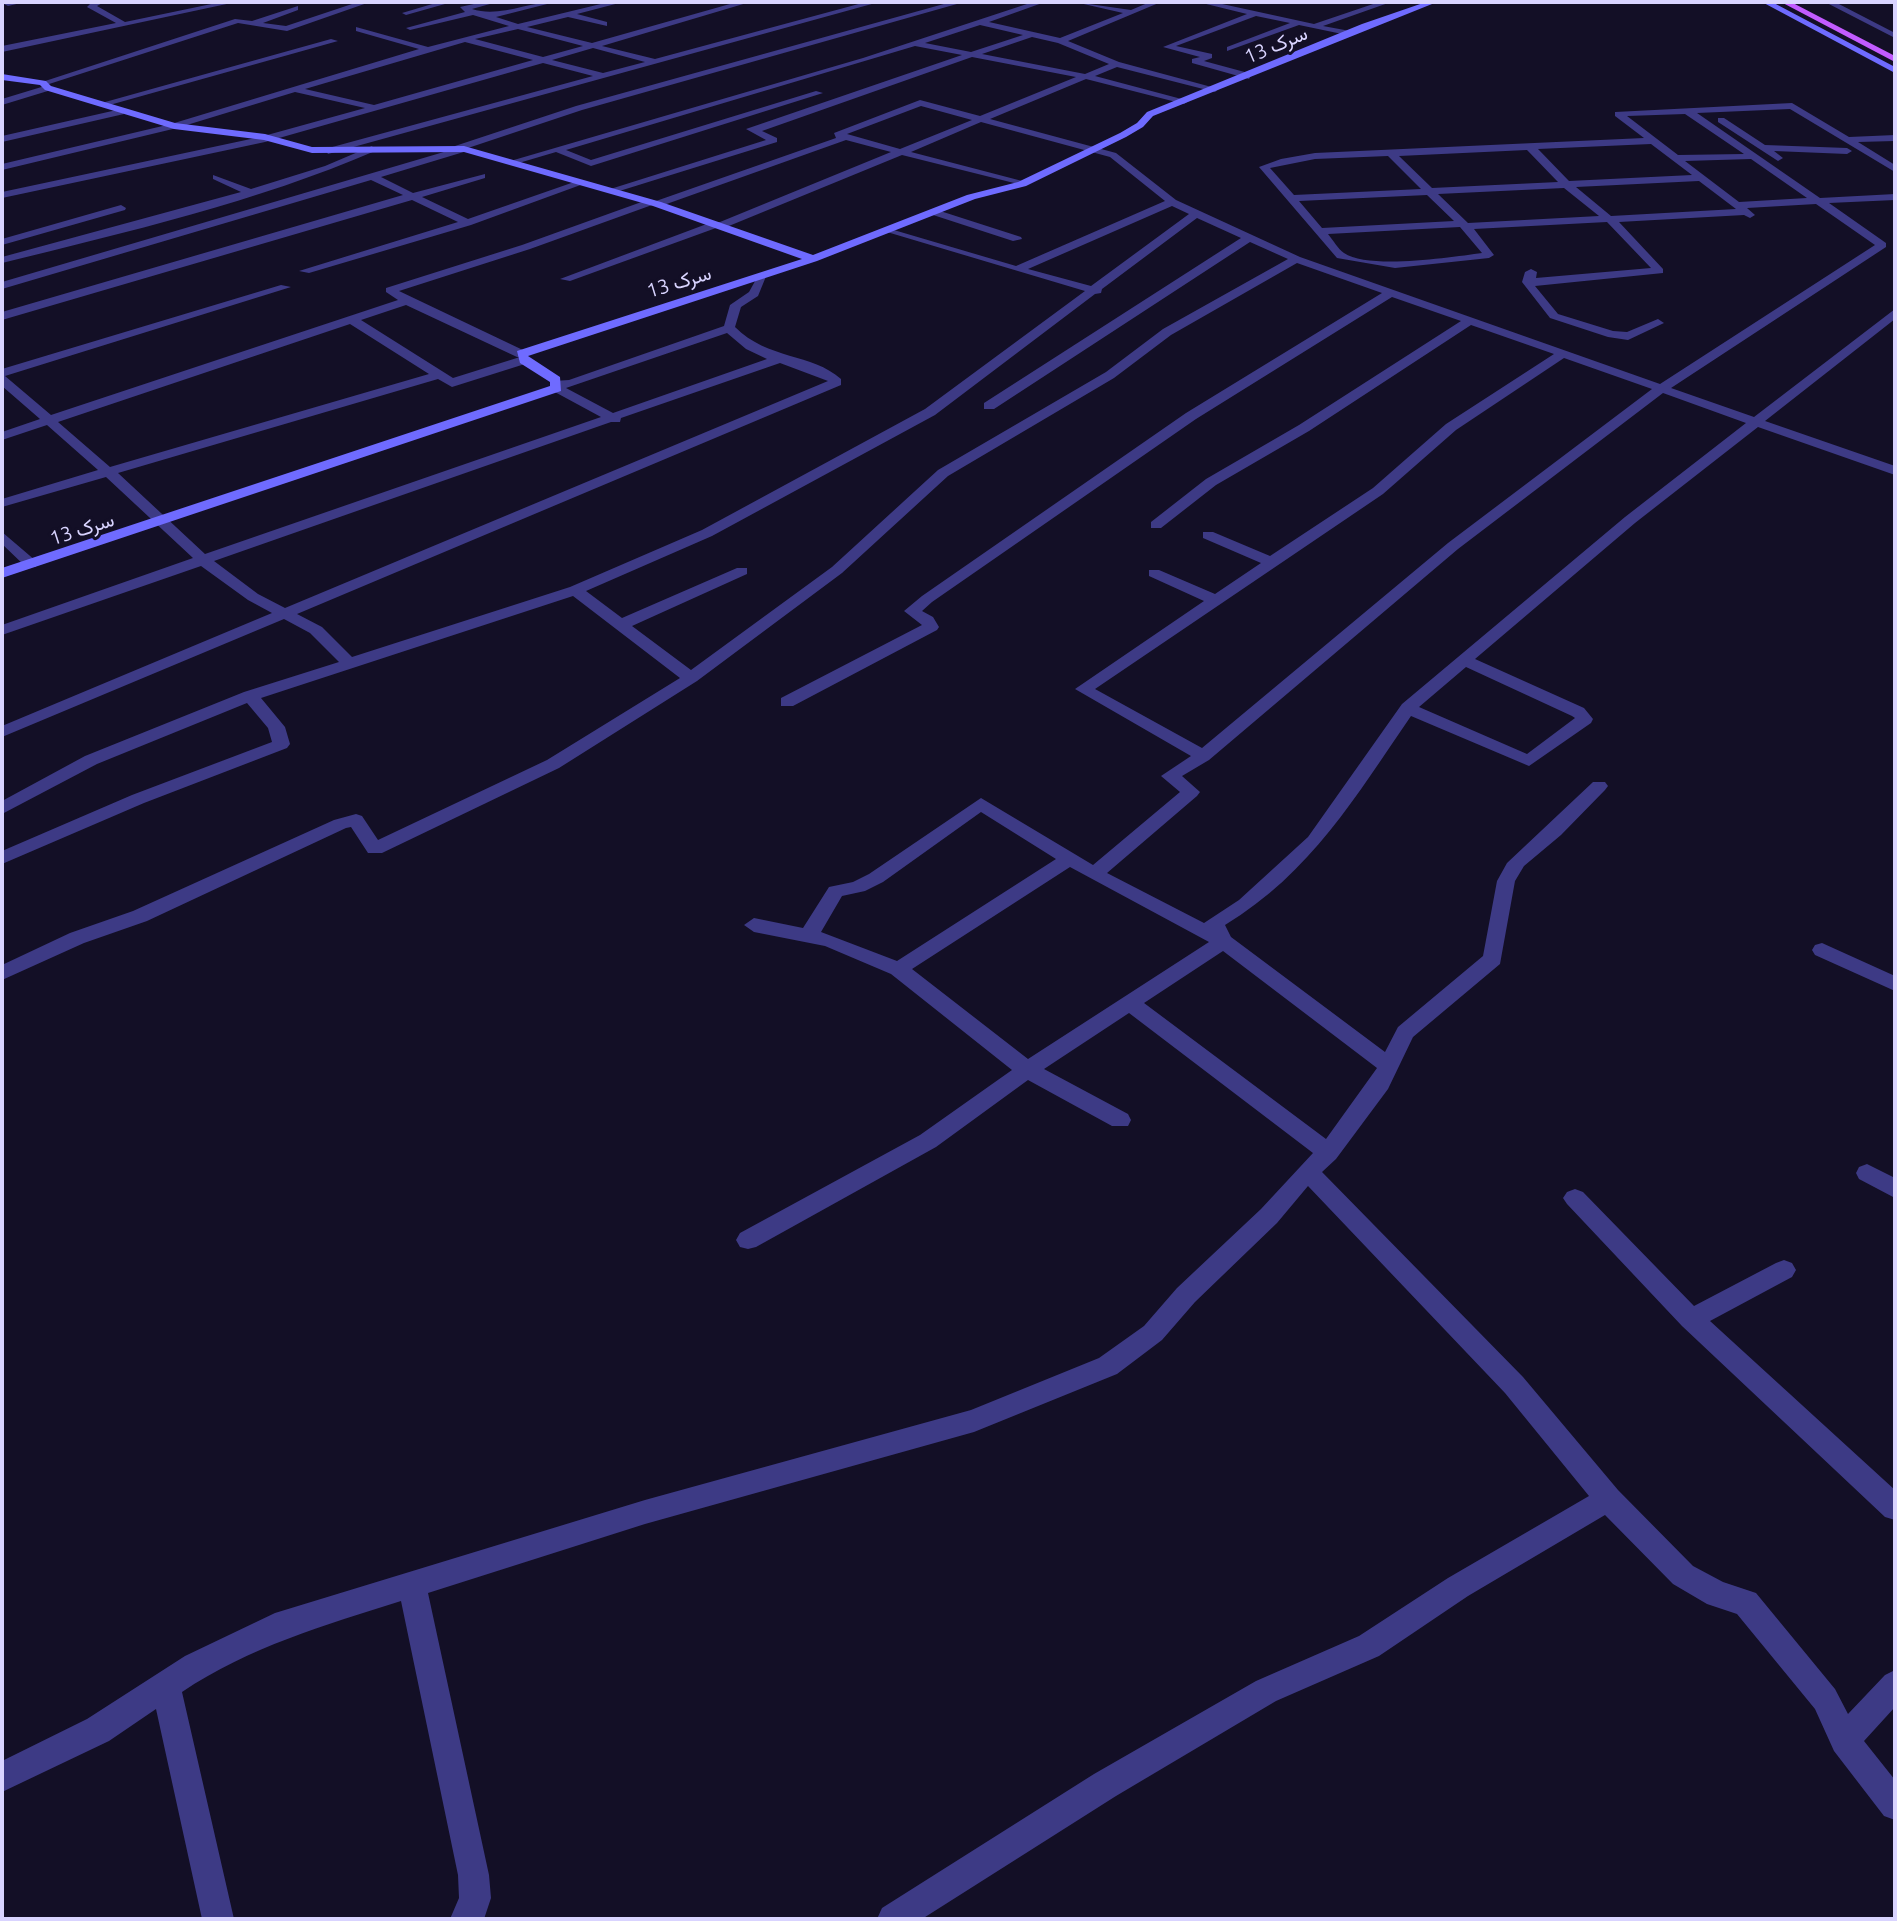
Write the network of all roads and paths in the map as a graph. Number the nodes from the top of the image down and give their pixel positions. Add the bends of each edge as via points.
1 (21, 2) edge
2 (100, 2) edge
3 (232, 2) edge
4 (366, 2) edge
5 (448, 2) edge
6 (484, 2) edge
7 (492, 2) edge
8 (551, 2) edge
9 (619, 2) edge
10 (720, 2) edge
11 (746, 2) edge
12 (956, 2) edge
13 (1007, 2) edge
14 (1041, 2) edge
15 (1079, 2) edge
16 (1157, 2) edge
17 (1202, 2) edge
18 (1387, 2) edge
19 (1433, 2) edge
20 (1766, 2) edge
21 (1785, 2) edge
22 (1806, 2) edge
23 (1829, 2) edge
24 (8, 4) dead end
25 (733, 5) junction
26 (876, 5) edge
27 (1025, 7) junction
28 (295, 8) dead end
29 (898, 11) dead end
30 (406, 13) dead end
31 (471, 13) junction
32 (1131, 13) junction
33 (1257, 13) junction
34 (566, 14) junction
35 (1152, 14) dead end
36 (913, 15) junction
37 (486, 17) junction
38 (938, 20) dead end
39 (975, 21) junction
40 (1300, 22) junction
41 (254, 23) junction
42 (951, 23) dead end
43 (123, 24) junction
44 (604, 24) dead end
45 (1317, 25) junction
46 (516, 26) junction
47 (963, 26) junction
48 (410, 28) dead end
49 (359, 29) dead end
50 (1347, 33) junction
51 (1032, 34) junction
52 (1895, 36) edge
53 (464, 39) junction
54 (334, 41) dead end
55 (1061, 41) junction
56 (912, 43) junction
57 (590, 46) junction
58 (1895, 48) edge
59 (2, 49) edge
60 (427, 49) junction
61 (1230, 49) dead end
62 (677, 56) junction
63 (974, 56) junction
64 (540, 59) junction
65 (1895, 59) edge
66 (659, 63) junction
67 (1116, 64) junction
68 (1895, 70) edge
69 (709, 71) junction
70 (1249, 76) junction
71 (2, 77) edge
72 (606, 77) junction
73 (734, 78) dead end
74 (1087, 78) junction
75 (746, 81) dead end
76 (785, 84) junction
77 (45, 86) junction
78 (771, 88) junction
79 (1215, 89) junction
80 (296, 90) junction
81 (819, 93) junction
82 (843, 100) junction
83 (1184, 101) junction
84 (103, 104) junction
85 (3, 106) edge
86 (1774, 106) junction
87 (373, 107) junction
88 (1704, 109) junction
89 (1686, 110) junction
90 (121, 112) junction
91 (984, 119) junction
92 (731, 121) junction
93 (174, 126) junction
94 (755, 130) junction
95 (265, 137) junction
96 (847, 137) junction
97 (1895, 138) edge
98 (2, 139) edge
99 (1651, 141) junction
100 (1848, 145) junction
101 (1530, 147) junction
102 (461, 148) junction
103 (372, 149) junction
104 (556, 149) junction
105 (1093, 149) junction
106 (328, 151) junction
107 (903, 152) junction
108 (1391, 154) junction
109 (1748, 154) junction
110 (1777, 154) junction
111 (1674, 158) junction
112 (512, 162) junction
113 (2, 167) edge
114 (1895, 169) edge
115 (1696, 175) junction
116 (372, 176) junction
117 (481, 176) dead end
118 (217, 177) dead end
119 (1895, 179) edge
120 (1563, 181) junction
121 (581, 183) junction
122 (1022, 184) junction
123 (1819, 185) dead end
124 (1426, 188) junction
125 (609, 191) junction
126 (250, 192) junction
127 (2, 195) edge
128 (416, 195) junction
129 (1291, 195) junction
130 (1895, 197) edge
131 (1841, 200) junction
132 (1820, 201) junction
133 (1172, 202) junction
134 (654, 203) junction
135 (121, 208) dead end
136 (1742, 209) junction
137 (934, 212) junction
138 (1198, 212) junction
139 (1863, 214) dead end
140 (1608, 218) junction
141 (467, 223) junction
142 (718, 225) junction
143 (1465, 226) junction
144 (1619, 227) junction
145 (1319, 228) junction
146 (891, 230) junction
147 (1017, 239) dead end
148 (1247, 239) junction
149 (2, 242) edge
150 (813, 259) junction
151 (1296, 259) junction
152 (2, 260) edge
153 (1017, 270) junction
154 (305, 271) dead end
155 (763, 276) junction
156 (566, 279) dead end
157 (2, 286) edge
158 (285, 287) dead end
159 (1097, 291) junction
160 (1391, 293) junction
161 (407, 301) junction
162 (1895, 313) edge
163 (2, 316) edge
164 (352, 320) junction
165 (1469, 321) junction
166 (1658, 323) dead end
167 (729, 328) junction
168 (1564, 353) junction
169 (522, 357) junction
170 (779, 359) junction
171 (439, 375) junction
172 (2, 376) edge
173 (558, 386) junction
174 (1662, 388) junction
175 (989, 406) dead end
176 (51, 419) junction
177 (615, 419) junction
178 (1755, 421) junction
179 (2, 436) edge
180 (106, 471) junction
181 (1895, 471) edge
182 (2, 503) edge
183 (164, 521) junction
184 (1156, 525) dead end
185 (1208, 535) dead end
186 (2, 536) edge
187 (204, 561) junction
188 (1273, 563) junction
189 (31, 564) junction
190 (742, 571) dead end
191 (2, 573) edge
192 (1154, 573) dead end
193 (575, 590) junction
194 (1218, 601) junction
195 (289, 614) junction
196 (623, 624) junction
197 (2, 630) edge
198 (1463, 660) junction
199 (345, 665) junction
200 (691, 678) junction
201 (250, 696) junction
202 (787, 702) dead end
203 (1408, 708) junction
204 (2, 732) edge
205 (1203, 756) junction
206 (1599, 786) dead end
207 (2, 808) edge
208 (2, 858) edge
209 (1071, 858) junction
210 (1094, 874) junction
211 (754, 925) dead end
212 (808, 936) junction
213 (1224, 941) junction
214 (1822, 950) dead end
215 (898, 969) junction
216 (2, 973) edge
217 (1895, 984) edge
218 (1130, 1003) junction
219 (1389, 1066) junction
220 (1027, 1070) junction
221 (1120, 1120) dead end
222 (1318, 1162) junction
223 (1867, 1173) dead end
224 (1895, 1189) edge
225 (1575, 1198) dead end
226 (748, 1240) dead end
227 (1784, 1270) dead end
228 (1691, 1319) junction
229 (1608, 1499) junction
230 (1895, 1508) edge
231 (412, 1585) junction
232 (166, 1685) junction
233 (1895, 1685) edge
234 (1845, 1740) junction
235 (2, 1777) edge
236 (1895, 1805) edge
237 (218, 1919) edge
238 (466, 1919) edge
239 (893, 1919) edge

1 - 24 street
2 - 43 street via 90,5
3 - 43 street
4 - 41 street via 287,29
5 - 30 street
6 - 7 street
7 - 31 street via 463,9
8 - 37 street
9 - 34 street
10 - 25 street
11 - 25 street
12 - 36 street
13 - 27 street
14 - 27 street
15 - 32 street
16 - 32 street
17 - 33 street
18 - 45 street
19 - 50 street, سرک 13
20 - 68 street
21 - 65 main road
22 - 58 main road
23 - 52 street
25 - 57 street
26 - 62 street
27 - 39 street
28 - 41 street
29 - 36 street
31 - 37 street
31 - 48 street
32 - 35 street
32 - 55 street
33 - 40 street
33 - 70 street via 1167,47 1209,56 1195,61
34 - 44 street
34 - 46 street
36 - 38 street
36 - 69 street
37 - 46 street
39 - 47 street
39 - 51 street
40 - 45 street
40 - 61 street
41 - 77 street via 235,22
42 - 47 street
43 - 59 street
45 - 50 street
46 - 53 street
46 - 57 street
47 - 56 street
49 - 60 street
50 - 70 street, سرک 13
51 - 55 street
51 - 63 street
53 - 60 street
53 - 64 street
54 - 84 street
55 - 67 street
56 - 63 street
56 - 76 street
57 - 64 street
57 - 66 street
60 - 80 street
62 - 66 street
62 - 69 street
63 - 74 street
63 - 82 street
64 - 72 street
64 - 87 street
66 - 72 street
67 - 74 street via 1088,72
67 - 79 street
69 - 73 street
69 - 102 street
70 - 79 street, سرک 13
71 - 77 street
72 - 106 street
74 - 83 street
74 - 91 street
75 - 78 street
76 - 78 street
76 - 81 street
77 - 84 street
77 - 85 street
78 - 104 street
79 - 83 street, سرک 13
80 - 87 street
80 - 93 street
81 - 82 street
81 - 92 street
82 - 94 street
83 - 105 street, سرک 13 via 1150,114 1140,125
84 - 90 street
86 - 88 street
86 - 100 street via 1831,141
86 - 100 street via 1792,106
87 - 95 street
88 - 89 street
88 - 110 street
89 - 99 street via 1618,114
89 - 109 street
90 - 93 street
90 - 98 street
91 - 96 street via 920,103 837,135
91 - 105 street
91 - 107 street
92 - 94 street
92 - 104 street via 591,163
93 - 95 street
93 - 113 street
94 - 125 street via 774,140
95 - 106 street
95 - 127 street
96 - 107 street
96 - 134 street
97 - 100 street
99 - 101 street
99 - 111 street
100 - 110 street
100 - 114 street
100 - 119 street
101 - 108 street
101 - 120 street
102 - 103 street
102 - 112 street
102 - 116 street
103 - 106 street
103 - 126 street
104 - 112 street
105 - 122 street, سرک 13
105 - 133 street via 1121,160
107 - 122 street
107 - 142 street
108 - 124 street
108 - 129 street via 1303,158 1264,167
109 - 110 street
109 - 111 street
109 - 132 street
111 - 115 street
112 - 121 street
115 - 120 street
115 - 136 street
116 - 128 street
116 - 157 street
117 - 128 street
118 - 126 street
120 - 124 street
120 - 140 street
121 - 125 street
121 - 141 street
122 - 137 street, سرک 13
123 - 131 street
124 - 129 street
124 - 143 street
125 - 134 street
126 - 152 street
128 - 141 street
128 - 163 street
129 - 145 street
130 - 131 street
131 - 132 street
131 - 139 street
132 - 136 street
132 - 174 street via 1882,245
133 - 138 street
133 - 153 street
134 - 142 street
134 - 161 street via 390,290
135 - 149 street
136 - 140 street
136 - 144 street via 1753,220
137 - 146 street, سرک 13
137 - 147 street
138 - 148 street
138 - 159 street
140 - 143 street
140 - 144 street
141 - 154 street
142 - 150 street
142 - 156 street
143 - 144 street
143 - 145 street
143 - 145 street via 1489,255 1358,262 1341,256
144 - 166 street via 1658,273 1528,282 1554,316 1569,322 1628,336
146 - 150 street, سرک 13
146 - 153 street
148 - 151 street
148 - 175 street
150 - 155 street, سرک 13
151 - 160 street
151 - 200 street via 1167,332 1110,375 943,473 837,570
153 - 159 street
155 - 167 street via 754,294 736,305
155 - 169 street, سرک 13
158 - 172 street
159 - 193 street via 904,427 707,533
160 - 165 street
160 - 202 street via 1191,416 927,599 912,611 931,627
161 - 164 street
161 - 169 street
162 - 178 street
164 - 171 street
164 - 176 street
165 - 168 street
165 - 184 street via 1211,482
167 - 170 street via 744,343
167 - 173 street
168 - 174 street
168 - 188 street via 1451,427 1378,491
169 - 171 street via 452,383
169 - 173 street
170 - 177 street
170 - 195 street via 837,382
171 - 180 street
172 - 176 street
173 - 177 street
173 - 183 street, سرک 13
174 - 178 street
174 - 205 street via 1453,546
176 - 179 street
176 - 180 street
177 - 187 street
178 - 181 street
178 - 198 street
180 - 182 street
180 - 183 street
183 - 187 street
183 - 189 street, سرک 13
185 - 188 street
186 - 189 street
187 - 195 street via 253,597
187 - 197 street
188 - 194 street
189 - 191 street, سرک 13
190 - 196 street
192 - 194 street
193 - 196 street
193 - 199 street
194 - 205 street via 1083,689
195 - 199 street via 316,630 347,661
195 - 204 street
196 - 200 street
198 - 203 street
198 - 203 street via 1585,719 1529,761
199 - 201 street
200 - 216 street via 553,764 375,849 356,820 340,824
201 - 207 street via 91,760
201 - 208 street via 276,727 281,744
203 - 213 street via 1315,841 1246,904 1214,923
205 - 210 street via 1170,776 1191,792
206 - 219 street via 1516,863 1506,881 1493,959 1405,1032
209 - 210 street
209 - 212 street via 981,804 876,878 836,891
209 - 215 street
210 - 213 street
211 - 212 street
212 - 215 street
213 - 218 street
213 - 219 street
214 - 217 street
215 - 220 street
218 - 220 street
218 - 222 street
219 - 222 street
220 - 221 street
220 - 226 street via 928,1141
222 - 229 street
222 - 231 street via 1153,1333 1108,1366 974,1421 645,1512
223 - 224 street
225 - 228 street
227 - 228 street
228 - 230 street
229 - 234 street via 1683,1575 1746,1603 1825,1699
229 - 239 street via 1369,1646 1266,1691 1105,1785
231 - 232 street via 275,1627
231 - 238 street via 473,1870 476,1892
232 - 235 street via 98,1730
232 - 237 street
233 - 234 street
234 - 236 street

